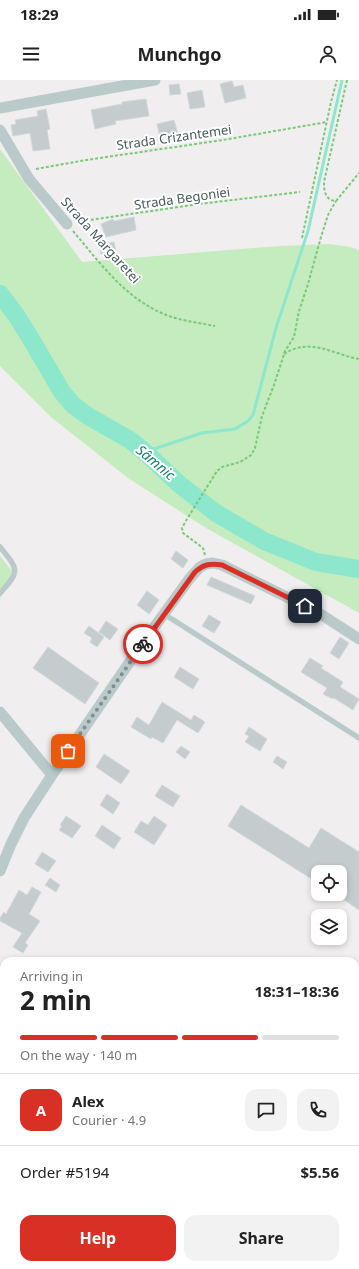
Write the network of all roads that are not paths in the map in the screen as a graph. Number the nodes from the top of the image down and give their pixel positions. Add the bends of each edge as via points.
1 (155, 80) edge
2 (0, 108) edge
3 (0, 130) edge
4 (67, 224) road end
5 (0, 547) edge
6 (0, 593) edge
7 (164, 614) junction
8 (359, 639) edge
9 (0, 712) edge
10 (359, 738) edge
11 (52, 775) junction
12 (0, 871) edge

1 - 2 street
3 - 4 street, Strada Margaretei via 28,179
5 - 6 lane via 15,570 10,583
7 - 8 street via 195,572 200,567 213,563 222,565 319,613
7 - 10 lane
7 - 11 street
9 - 11 street
11 - 12 street via 24,818

